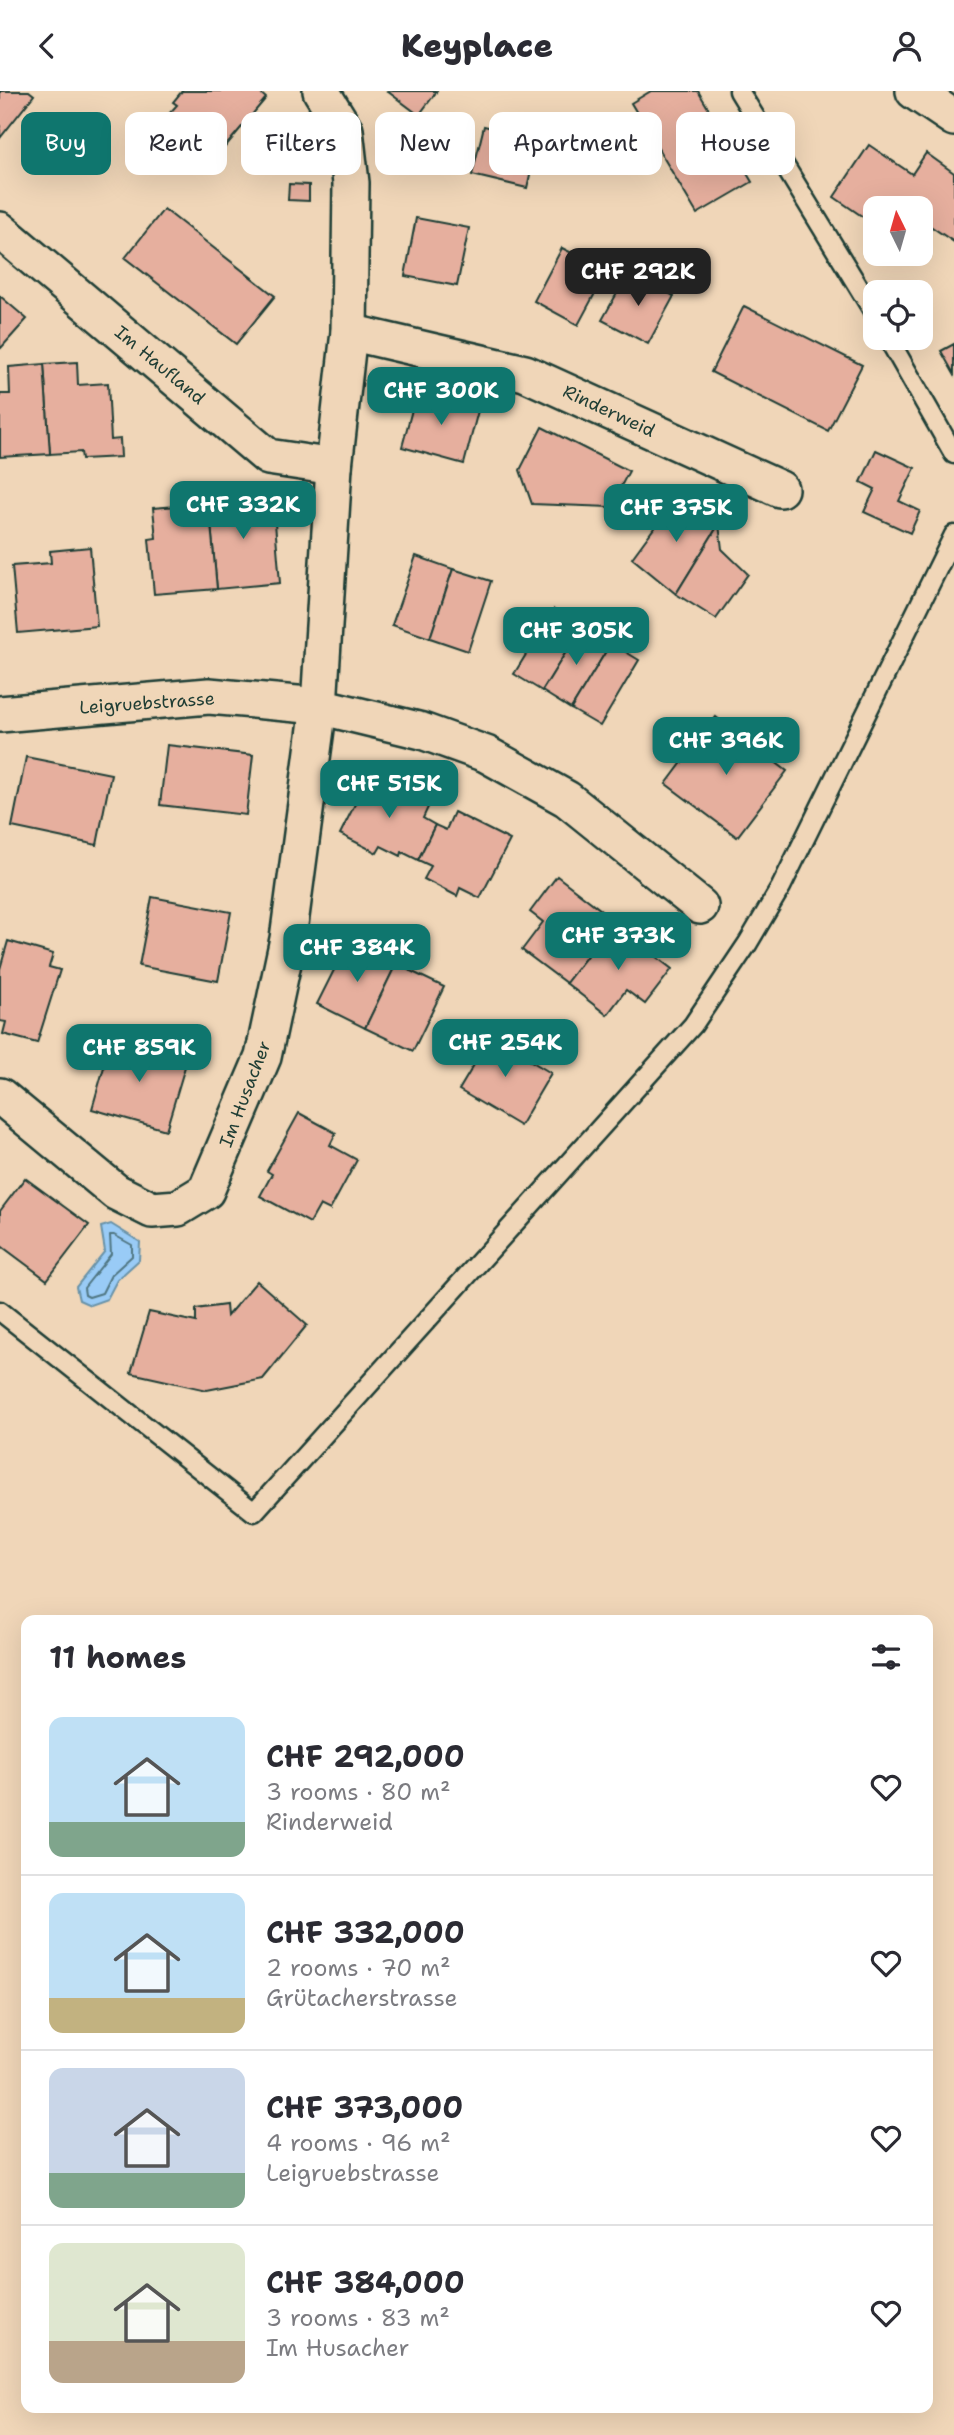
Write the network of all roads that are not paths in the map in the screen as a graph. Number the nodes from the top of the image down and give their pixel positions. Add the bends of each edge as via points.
1 (321, 91) edge
2 (738, 91) edge
3 (914, 91) edge
4 (954, 118) edge
5 (0, 230) edge
6 (863, 294) edge
7 (349, 332) junction
8 (895, 350) edge
9 (954, 454) edge
10 (334, 467) junction
11 (780, 489) dead end
12 (954, 535) edge
13 (319, 706) junction
14 (0, 714) edge
15 (700, 907) dead end
16 (0, 1097) edge
17 (0, 1311) edge

1 - 7 street, Im Husacher via 345,130 351,183
2 - 6 lane
3 - 4 street
5 - 10 street, Im Haufland via 268,457
7 - 10 street, Im Husacher
7 - 11 street, Rinderweid via 525,373
8 - 9 lane
10 - 13 street, Im Husacher
12 - 17 lane via 781,887 693,1024 254,1512
13 - 14 street, Leigruebstrasse via 209,696
13 - 15 street, Leigruebstrasse via 422,731 486,754 567,799
13 - 16 street, Im Husacher via 288,939 263,1057 206,1191 178,1208 152,1210 116,1192

